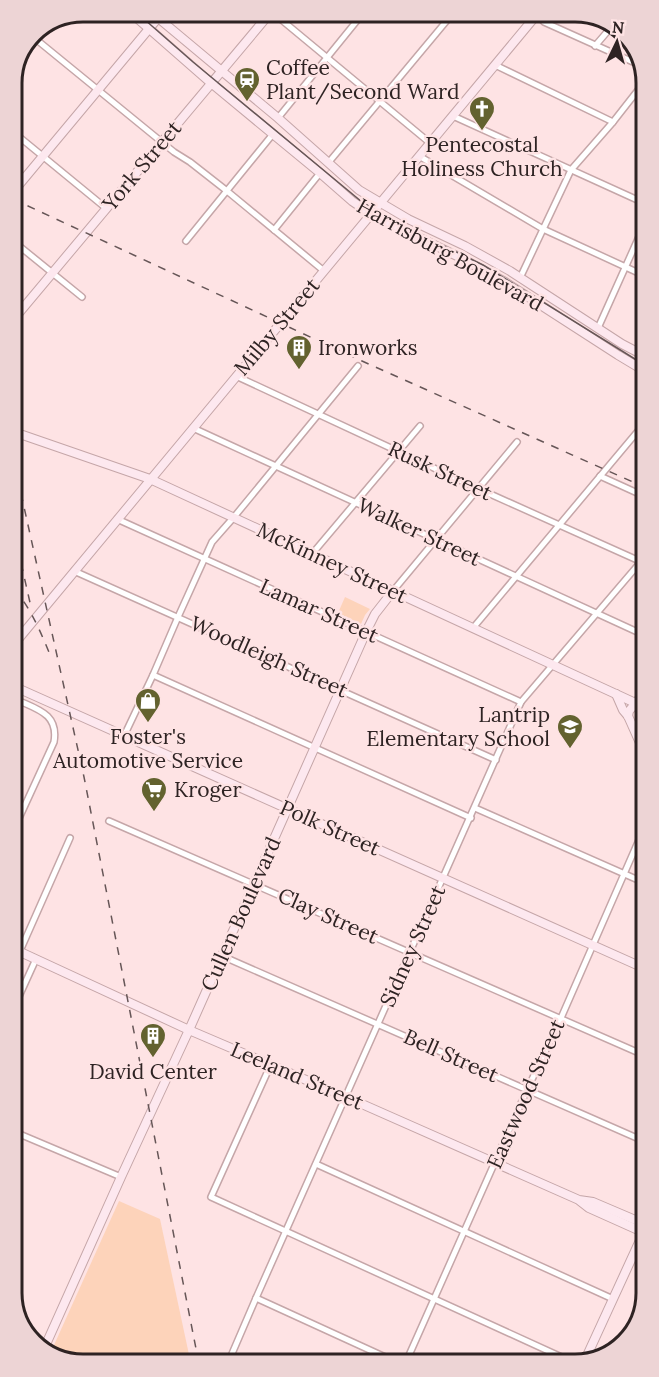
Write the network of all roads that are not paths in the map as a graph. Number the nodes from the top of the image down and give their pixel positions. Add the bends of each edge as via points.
1 (142, 22) edge
2 (154, 22) edge
3 (169, 22) edge
4 (263, 22) edge
5 (284, 22) edge
6 (355, 23) edge
7 (445, 23) edge
8 (529, 23) edge
9 (546, 23) edge
10 (149, 28) junction
11 (607, 32) edge
12 (38, 43) edge
13 (595, 46) junction
14 (326, 57) junction
15 (632, 62) edge
16 (495, 65) junction
17 (221, 71) junction
18 (211, 83) junction
19 (98, 90) junction
20 (636, 93) edge
21 (380, 101) junction
22 (453, 116) junction
23 (278, 118) junction
24 (613, 122) junction
25 (273, 134) junction
26 (23, 140) edge
27 (162, 142) junction
28 (430, 143) junction
29 (419, 156) junction
30 (42, 157) junction
31 (329, 162) junction
32 (571, 170) junction
33 (320, 173) junction
34 (23, 180) edge
35 (227, 191) junction
36 (636, 199) edge
37 (380, 203) junction
38 (107, 209) junction
39 (371, 214) junction
40 (543, 229) junction
41 (274, 230) junction
42 (186, 241) dead end
43 (636, 243) edge
44 (23, 249) edge
45 (625, 268) junction
46 (324, 271) junction
47 (636, 272) edge
48 (52, 273) junction
49 (520, 278) junction
50 (82, 297) dead end
51 (23, 308) edge
52 (598, 328) junction
53 (636, 351) edge
54 (358, 366) dead end
55 (636, 366) edge
56 (236, 376) junction
57 (318, 414) junction
58 (420, 426) dead end
59 (193, 428) junction
60 (636, 433) edge
61 (23, 435) edge
62 (517, 442) dead end
63 (399, 452) junction
64 (276, 466) junction
65 (600, 476) junction
66 (150, 479) junction
67 (479, 489) junction
68 (636, 492) edge
69 (356, 503) junction
70 (234, 517) junction
71 (117, 519) junction
72 (559, 525) junction
73 (436, 540) junction
74 (312, 554) junction
75 (204, 558) junction
76 (636, 558) edge
77 (636, 569) edge
78 (75, 571) junction
79 (517, 577) junction
80 (393, 591) junction
81 (597, 614) junction
82 (177, 616) junction
83 (473, 628) junction
84 (636, 631) edge
85 (366, 632) junction
86 (23, 634) edge
87 (554, 665) junction
88 (153, 675) junction
89 (341, 689) junction
90 (22, 690) edge
91 (616, 694) junction
92 (22, 702) edge
93 (521, 702) junction
94 (636, 703) edge
95 (636, 707) edge
96 (628, 716) junction
97 (636, 734) edge
98 (124, 736) junction
99 (314, 747) junction
100 (496, 760) junction
101 (475, 808) junction
102 (287, 809) junction
103 (22, 811) edge
104 (471, 818) junction
105 (109, 821) dead end
106 (70, 838) dead end
107 (636, 847) edge
108 (624, 874) junction
109 (443, 878) junction
110 (636, 879) edge
111 (254, 883) junction
112 (22, 942) edge
113 (592, 945) junction
114 (410, 952) junction
115 (22, 953) edge
116 (222, 956) junction
117 (36, 959) junction
118 (636, 965) edge
119 (22, 989) edge
120 (561, 1018) junction
121 (378, 1024) junction
122 (189, 1030) junction
123 (636, 1052) edge
124 (271, 1064) junction
125 (527, 1090) junction
126 (346, 1097) junction
127 (22, 1136) edge
128 (636, 1138) edge
129 (495, 1162) junction
130 (316, 1164) junction
131 (121, 1177) junction
132 (636, 1225) edge
133 (464, 1231) junction
134 (286, 1232) junction
135 (636, 1250) edge
136 (256, 1298) junction
137 (434, 1299) junction
138 (613, 1299) junction
139 (47, 1342) edge
140 (588, 1353) edge
141 (232, 1354) edge
142 (378, 1354) edge
143 (410, 1354) edge
144 (555, 1354) edge

1 - 10 main road, Harrisburg Boulevard
2 - 10 main road
3 - 17 main road, Harrisburg Boulevard
4 - 17 main road, York Street
5 - 14 street
6 - 14 street
7 - 21 street
8 - 16 main road, Milby Street
9 - 13 street
10 - 18 main road, Harrisburg Boulevard
10 - 19 main road
11 - 13 street
12 - 19 street
13 - 15 street
14 - 21 street
14 - 23 street
16 - 22 main road, Milby Street
16 - 24 street
17 - 18 main road, York Street
17 - 23 main road, Harrisburg Boulevard
18 - 25 main road, Harrisburg Boulevard
18 - 27 main road, York Street
19 - 27 street
19 - 30 main road
20 - 24 street
21 - 28 street
21 - 31 street
22 - 28 main road, Milby Street
22 - 32 street
23 - 31 main road, Harrisburg Boulevard
24 - 32 street
25 - 33 main road, Harrisburg Boulevard
25 - 35 street
26 - 30 street
27 - 35 street
27 - 38 main road, York Street
28 - 29 main road, Milby Street
29 - 37 main road, Milby Street
29 - 40 street
30 - 34 main road
30 - 38 street
31 - 37 main road, Harrisburg Boulevard via 359,190
32 - 36 street
32 - 40 street
33 - 39 main road, Harrisburg Boulevard
33 - 41 street
35 - 41 street
35 - 42 street
37 - 39 main road, Milby Street
37 - 49 main road, Harrisburg Boulevard
38 - 48 main road, York Street
39 - 46 main road, Milby Street
39 - 55 main road, Harrisburg Boulevard via 505,282
40 - 45 street
40 - 49 street
41 - 46 street
43 - 45 street
44 - 48 street
45 - 47 street
45 - 52 street
46 - 56 main road, Milby Street
48 - 50 street
48 - 51 main road, York Street
49 - 52 main road, Harrisburg Boulevard
52 - 53 main road, Harrisburg Boulevard
54 - 57 street
56 - 57 street, Rusk Street
56 - 59 main road, Milby Street
57 - 63 street, Rusk Street
57 - 64 street
58 - 63 street
59 - 64 street, Walker Street
59 - 66 main road, Milby Street
60 - 65 street
61 - 66 main road, McKinney Street
62 - 67 street, Cullen Boulevard
63 - 67 street, Rusk Street
63 - 69 street
64 - 69 street, Walker Street
64 - 70 street
65 - 68 street
65 - 72 street
66 - 70 main road, McKinney Street
66 - 71 main road, Milby Street
67 - 72 street, Rusk Street
67 - 73 street, Cullen Boulevard
69 - 73 street, Walker Street
69 - 74 street
70 - 74 main road, McKinney Street
70 - 75 street
71 - 75 street, Lamar Street
71 - 78 main road, Milby Street
72 - 76 street, Rusk Street
72 - 79 street
73 - 79 street, Walker Street
73 - 80 street, Cullen Boulevard
74 - 80 main road, McKinney Street
75 - 82 street
75 - 85 street, Lamar Street
77 - 81 street, Sidney Street
78 - 82 street, Woodleigh Street
78 - 86 main road, Milby Street
79 - 81 street, Walker Street
79 - 83 street
80 - 83 main road, McKinney Street
80 - 85 main road, Cullen Boulevard
81 - 84 street, Walker Street
81 - 87 street, Sidney Street
82 - 88 street
82 - 89 street, Woodleigh Street
83 - 87 main road, McKinney Street
85 - 89 main road, Cullen Boulevard
85 - 93 street, Lamar Street
87 - 91 main road, McKinney Street
87 - 93 street, Sidney Street
88 - 98 street
88 - 99 street
89 - 99 main road, Cullen Boulevard
89 - 100 street, Woodleigh Street
90 - 98 main road, Polk Street
91 - 94 main road, McKinney Street
91 - 96 main road
92 - 103 street via 49,716 55,734
93 - 100 street, Sidney Street
95 - 96 main road
96 - 97 main road
98 - 102 main road, Polk Street
99 - 102 main road, Cullen Boulevard
99 - 104 street
100 - 101 street, Sidney Street
101 - 104 street, Sidney Street
101 - 108 street
102 - 109 main road, Polk Street
102 - 111 main road, Cullen Boulevard
104 - 109 street, Sidney Street
105 - 111 street, Clay Street
106 - 112 street
107 - 108 street, Eastwood Street
108 - 110 street
108 - 113 street, Eastwood Street
109 - 113 main road, Polk Street
109 - 114 street, Sidney Street
111 - 114 street, Clay Street
111 - 116 main road, Cullen Boulevard
113 - 118 main road, Polk Street
113 - 120 street, Eastwood Street
114 - 120 street, Clay Street
114 - 121 street, Sidney Street
115 - 117 main road, Leeland Street
116 - 121 street, Bell Street
116 - 122 main road, Cullen Boulevard
117 - 119 street
117 - 122 main road, Leeland Street
120 - 123 street, Clay Street
120 - 125 street, Eastwood Street
121 - 125 street, Bell Street
121 - 126 street, Sidney Street
122 - 124 main road, Leeland Street
122 - 131 main road, Cullen Boulevard
124 - 126 main road, Leeland Street
124 - 134 street via 211,1197
125 - 128 street, Bell Street
125 - 129 street, Eastwood Street
126 - 129 main road, Leeland Street
126 - 130 street, Sidney Street
127 - 131 street
129 - 132 main road, Leeland Street via 589,1208
129 - 133 street, Eastwood Street
130 - 133 street
130 - 134 street, Sidney Street
131 - 139 main road, Cullen Boulevard
133 - 137 street, Eastwood Street
133 - 138 street
134 - 136 street, Sidney Street
134 - 137 street
135 - 138 main road
136 - 141 street, Sidney Street
136 - 142 street
137 - 143 street, Eastwood Street
137 - 144 street
138 - 140 main road

